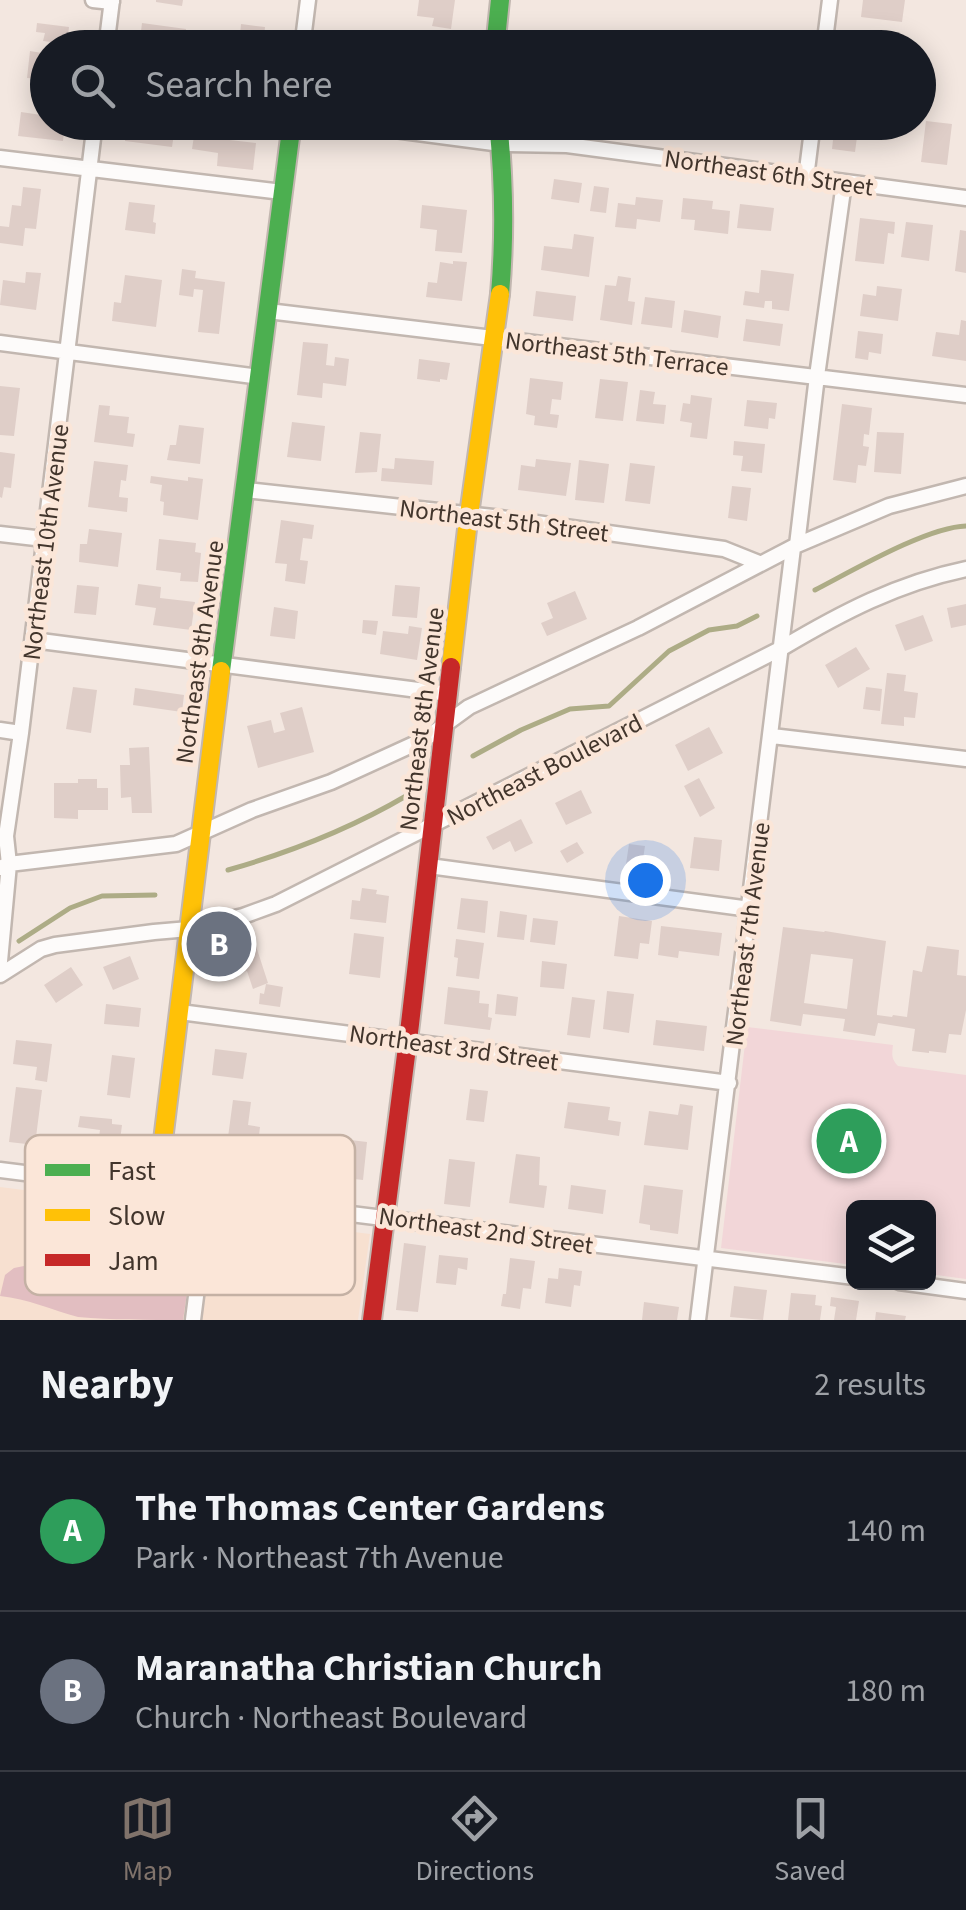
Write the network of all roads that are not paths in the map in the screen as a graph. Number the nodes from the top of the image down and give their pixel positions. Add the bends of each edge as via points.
1 (93, 0) edge
2 (308, 0) edge
3 (500, 0) edge
4 (830, 0) edge
5 (112, 1) edge
6 (108, 30) edge
7 (304, 30) edge
8 (497, 30) edge
9 (826, 30) edge
10 (92, 140) edge
11 (289, 140) edge
12 (471, 140) edge
13 (500, 140) edge
14 (811, 140) edge
15 (501, 144) junction
16 (0, 158) edge
17 (88, 168) junction
18 (806, 178) junction
19 (844, 183) junction
20 (282, 192) junction
21 (966, 198) edge
22 (268, 311) junction
23 (494, 340) junction
24 (0, 344) edge
25 (68, 352) junction
26 (817, 376) junction
27 (260, 377) junction
28 (966, 395) edge
29 (966, 486) edge
30 (246, 490) junction
31 (470, 514) junction
32 (0, 534) edge
33 (44, 539) junction
34 (795, 547) junction
35 (759, 563) junction
36 (966, 569) edge
37 (33, 640) junction
38 (782, 648) junction
39 (222, 665) junction
40 (449, 694) junction
41 (445, 726) junction
42 (0, 730) edge
43 (21, 733) junction
44 (772, 736) junction
45 (966, 759) edge
46 (434, 826) junction
47 (200, 833) junction
48 (4, 866) edge
49 (428, 866) junction
50 (750, 909) junction
51 (2, 925) edge
52 (189, 930) junction
53 (0, 961) edge
54 (0, 975) edge
55 (180, 1012) junction
56 (409, 1040) junction
57 (729, 1083) junction
58 (164, 1135) edge
59 (0, 1170) edge
60 (25, 1173) edge
61 (355, 1213) edge
62 (386, 1217) junction
63 (706, 1259) junction
64 (846, 1276) edge
65 (936, 1287) edge
66 (966, 1291) edge
67 (196, 1295) edge
68 (192, 1320) edge
69 (372, 1320) edge
70 (698, 1320) edge

1 - 5 street
2 - 7 street
3 - 8 street
4 - 9 street
5 - 6 street
10 - 17 street, Northeast 10th Avenue
11 - 20 street, Northeast 9th Avenue
12 - 15 street, Northeast 6th Street
13 - 15 street, Northeast 8th Avenue
14 - 18 street
15 - 18 street, Northeast 6th Street via 568,145
15 - 23 street, Northeast 8th Avenue via 505,228
16 - 17 street
17 - 20 street
17 - 25 street, Northeast 10th Avenue
18 - 19 street, Northeast 6th Street
19 - 21 street, Northeast 6th Street
19 - 26 street, Northeast 7th Avenue
20 - 22 street, Northeast 9th Avenue
22 - 23 street, Northeast 5th Terrace
22 - 27 street, Northeast 9th Avenue
23 - 26 street, Northeast 5th Terrace
23 - 31 street, Northeast 8th Avenue
24 - 25 street
25 - 27 street
25 - 33 street, Northeast 10th Avenue
26 - 28 street, Northeast 5th Terrace
26 - 34 street, Northeast 7th Avenue
27 - 30 street, Northeast 9th Avenue
29 - 34 street via 889,506
30 - 31 street, Northeast 5th Street
30 - 39 street, Northeast 9th Avenue
31 - 35 street, Northeast 5th Street via 724,549
31 - 40 street, Northeast 8th Avenue
32 - 33 street
33 - 37 street, Northeast 10th Avenue
34 - 35 street
34 - 38 street, Northeast 7th Avenue
35 - 41 street
36 - 38 street, Northeast Boulevard via 864,602
37 - 39 street
37 - 43 street, Northeast 10th Avenue
38 - 44 street, Northeast 7th Avenue
38 - 46 street, Northeast Boulevard
39 - 40 street
39 - 47 street, Northeast 9th Avenue
40 - 41 street, Northeast 8th Avenue
41 - 46 street, Northeast 8th Avenue
41 - 47 street via 331,782
42 - 43 street
43 - 48 street, Northeast 10th Avenue
44 - 45 street
44 - 50 street, Northeast 7th Avenue
46 - 49 street, Northeast 8th Avenue
46 - 52 street, Northeast Boulevard via 276,904
47 - 48 street via 176,844
47 - 52 street, Northeast 9th Avenue
48 - 51 street, Northeast 10th Avenue
49 - 50 street
49 - 56 street, Northeast 8th Avenue
50 - 57 street, Northeast 7th Avenue
51 - 53 street, Northeast 10th Avenue
52 - 54 street, Northeast Boulevard via 54,945
52 - 55 street, Northeast 9th Avenue
55 - 56 street, Northeast 3rd Street
55 - 58 street, Northeast 9th Avenue
56 - 57 street, Northeast 3rd Street
56 - 62 street, Northeast 8th Avenue
57 - 63 street, Northeast 7th Avenue
59 - 60 street, Northeast 2nd Street
61 - 62 street, Northeast 2nd Street
62 - 63 street, Northeast 2nd Street
62 - 69 street, Northeast 8th Avenue
63 - 64 street, Northeast 2nd Street
63 - 70 street, Northeast 7th Avenue
65 - 66 street
67 - 68 street

